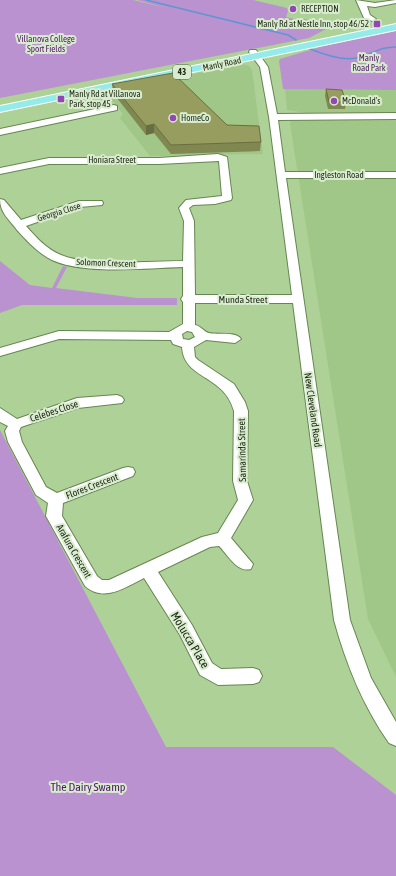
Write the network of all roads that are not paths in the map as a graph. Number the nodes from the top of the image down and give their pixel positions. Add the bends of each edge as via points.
1 (396, 1) edge
2 (363, 2) edge
3 (372, 19) dead end
4 (396, 23) edge
5 (396, 27) edge
6 (254, 56) junction
7 (265, 71) junction
8 (0, 104) edge
9 (114, 108) dead end
10 (0, 109) edge
11 (396, 116) edge
12 (273, 117) junction
13 (0, 132) edge
14 (0, 171) edge
15 (281, 175) junction
16 (396, 175) edge
17 (0, 202) edge
18 (98, 203) dead end
19 (20, 224) junction
20 (188, 264) junction
21 (298, 298) junction
22 (187, 299) junction
23 (189, 327) junction
24 (175, 336) junction
25 (201, 336) junction
26 (235, 339) dead end
27 (188, 344) junction
28 (0, 352) edge
29 (117, 400) dead end
30 (0, 413) edge
31 (16, 424) junction
32 (128, 472) dead end
33 (56, 500) junction
34 (223, 539) junction
35 (245, 564) dead end
36 (147, 569) junction
37 (253, 676) dead end
38 (396, 737) edge

1 - 2 street via 375,5
2 - 3 street via 367,16
4 - 6 main road, Manly Road / 43
5 - 6 main road, Manly Road / 43
6 - 7 street, New Cleveland Road
6 - 7 street via 253,62
6 - 8 main road, Manly Road / 43
6 - 10 main road, Manly Road / 43
7 - 12 street, New Cleveland Road
9 - 13 street
11 - 12 street
12 - 15 street, New Cleveland Road
14 - 20 street, Honiara Street via 62,160 159,161 218,157 224,159 227,198 190,202 184,208 189,222
15 - 16 street, Ingleston Road
15 - 21 street, New Cleveland Road
17 - 19 street, Solomon Crescent
18 - 19 street, Georgia Close via 79,204
19 - 20 street, Solomon Crescent via 45,252 68,262
20 - 22 street
21 - 22 street, Munda Street
21 - 38 street, New Cleveland Road via 342,620 352,655 367,691
22 - 23 street
23 - 24 street via 180,329
23 - 25 street via 199,331
24 - 27 street via 177,341
24 - 28 street via 59,335
25 - 26 street
25 - 27 street via 196,342
27 - 34 street, Samarinda Street via 189,357 193,363 229,386 237,398 241,411 240,481 246,500
29 - 31 street, Celebes Close via 77,403
30 - 31 street via 2,417
31 - 33 street via 12,431 15,442 41,490
32 - 33 street, Flores Crescent
33 - 36 street, Arafura Crescent via 54,516 96,586 112,586
34 - 35 street
34 - 36 street via 208,541
36 - 37 street, Molucca Place via 186,630 206,669 218,677

